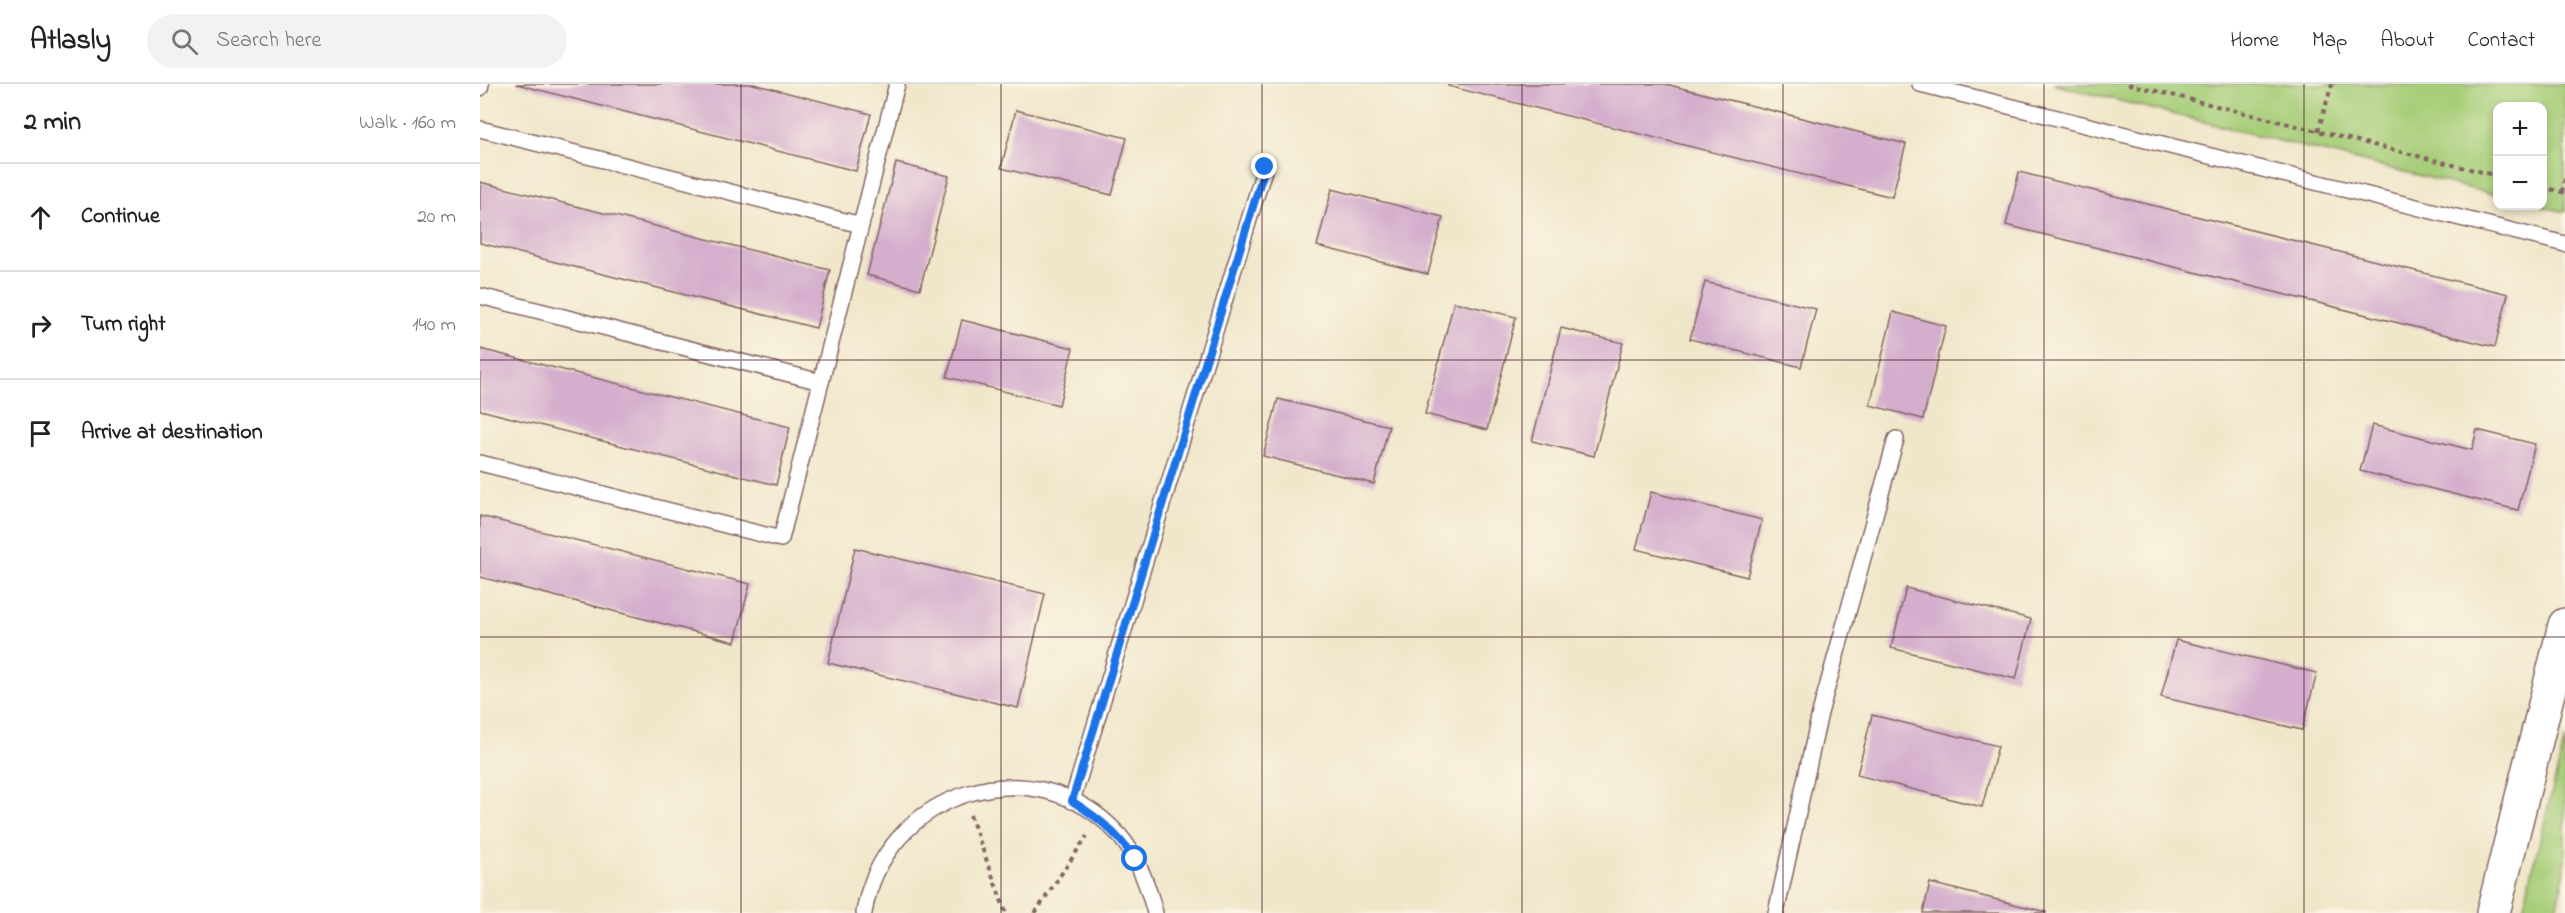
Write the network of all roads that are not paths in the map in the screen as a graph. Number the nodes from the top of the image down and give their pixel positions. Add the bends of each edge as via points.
1 (897, 84) edge
2 (1920, 84) edge
3 (480, 129) edge
4 (1265, 167) dead end
5 (861, 225) junction
6 (2565, 244) edge
7 (480, 296) edge
8 (821, 382) junction
9 (1896, 439) dead end
10 (480, 463) edge
11 (2565, 625) edge
12 (1072, 801) junction
13 (864, 913) edge
14 (1155, 913) edge
15 (1776, 913) edge
16 (2493, 913) edge

1 - 5 lane
2 - 6 lane
3 - 5 lane
4 - 12 lane
5 - 8 lane
7 - 8 lane
8 - 10 lane via 781,539
9 - 15 lane via 1820,713
11 - 16 main road
12 - 13 lane via 1017,787 988,789 962,795 927,813 892,845 877,870
12 - 14 lane via 1118,835 1135,859

